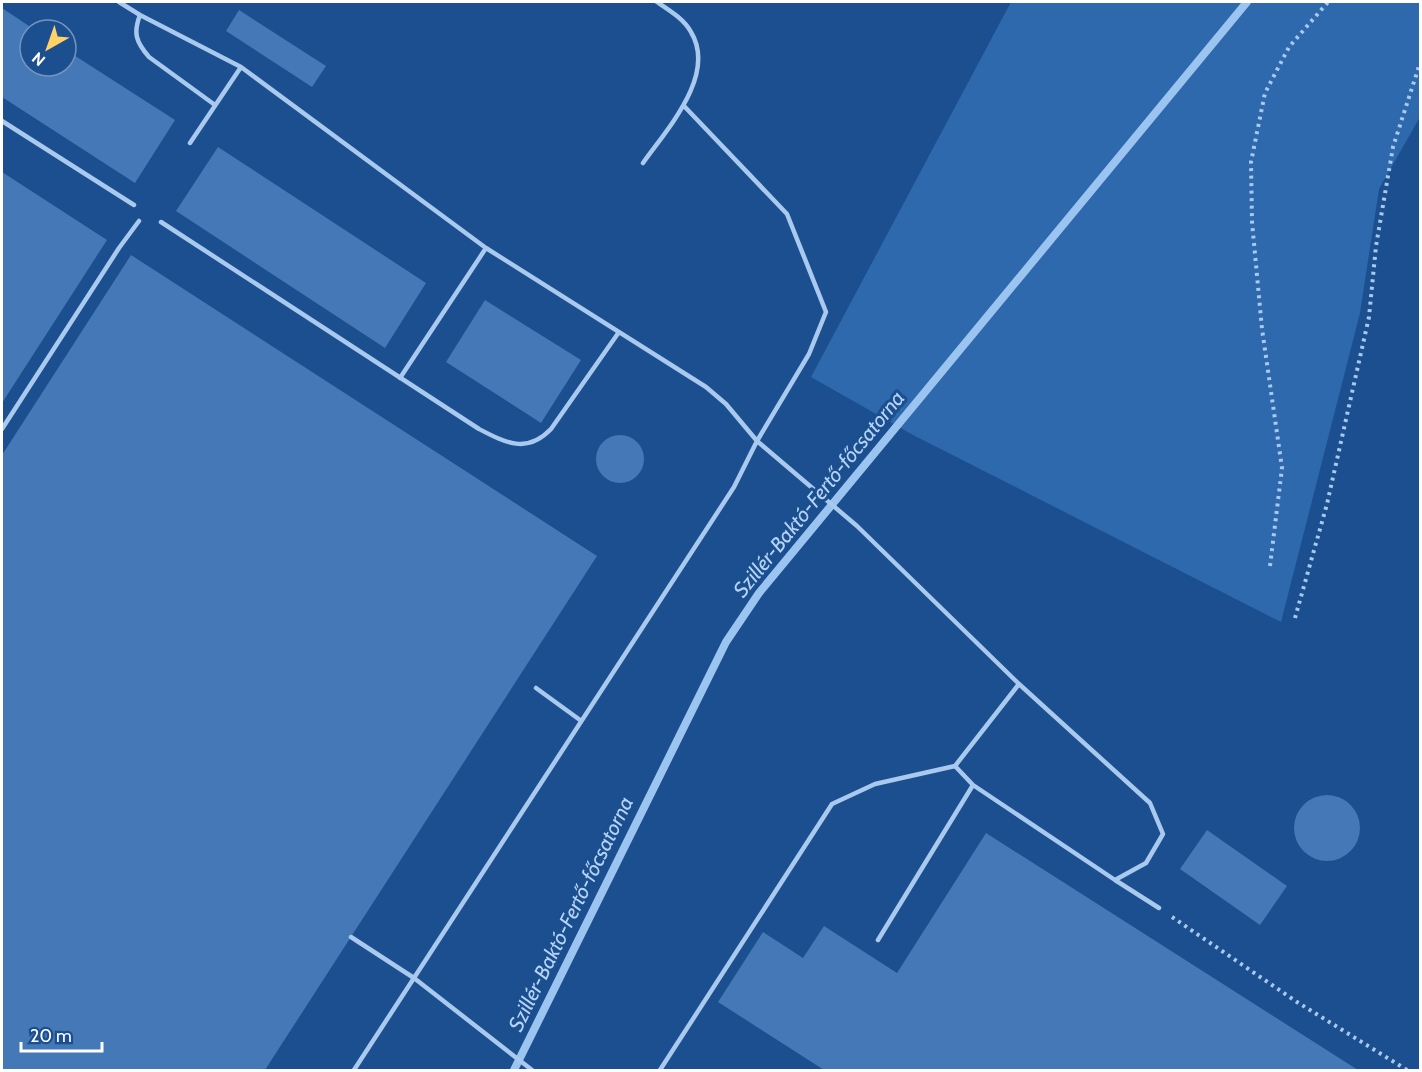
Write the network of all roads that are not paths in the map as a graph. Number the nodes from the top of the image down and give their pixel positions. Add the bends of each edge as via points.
1 (119, 2) edge
2 (657, 2) edge
3 (140, 15) junction
4 (241, 67) junction
5 (214, 105) junction
6 (684, 106) junction
7 (2, 121) edge
8 (190, 143) dead end
9 (644, 163) dead end
10 (134, 205) dead end
11 (139, 221) dead end
12 (161, 222) dead end
13 (486, 248) junction
14 (619, 332) junction
15 (400, 378) junction
16 (2, 429) edge
17 (757, 441) junction
18 (1020, 684) junction
19 (536, 688) dead end
20 (580, 720) junction
21 (955, 766) junction
22 (973, 785) junction
23 (1115, 880) junction
24 (1159, 908) road end
25 (351, 938) dead end
26 (878, 940) dead end
27 (414, 978) junction
28 (354, 1071) edge
29 (532, 1071) edge
30 (660, 1071) edge

1 - 3 lane
2 - 6 lane via 692,32 698,52 693,88
3 - 4 lane
3 - 5 lane via 135,27 140,47
4 - 5 lane
4 - 13 lane
5 - 8 lane
6 - 9 lane
6 - 17 lane via 787,214 825,312 809,354
7 - 10 lane
11 - 16 lane
12 - 15 lane
13 - 14 lane
13 - 15 lane
14 - 15 lane via 551,429 529,443 502,441
14 - 17 lane via 706,387
17 - 18 lane via 857,526
17 - 20 lane via 734,487
18 - 21 lane
18 - 23 lane via 1150,803 1163,834 1146,863
19 - 20 lane
20 - 27 lane
21 - 22 lane
21 - 30 lane via 875,784 832,804
22 - 23 lane
22 - 26 lane
23 - 24 lane
25 - 27 lane
27 - 28 lane
27 - 29 lane

